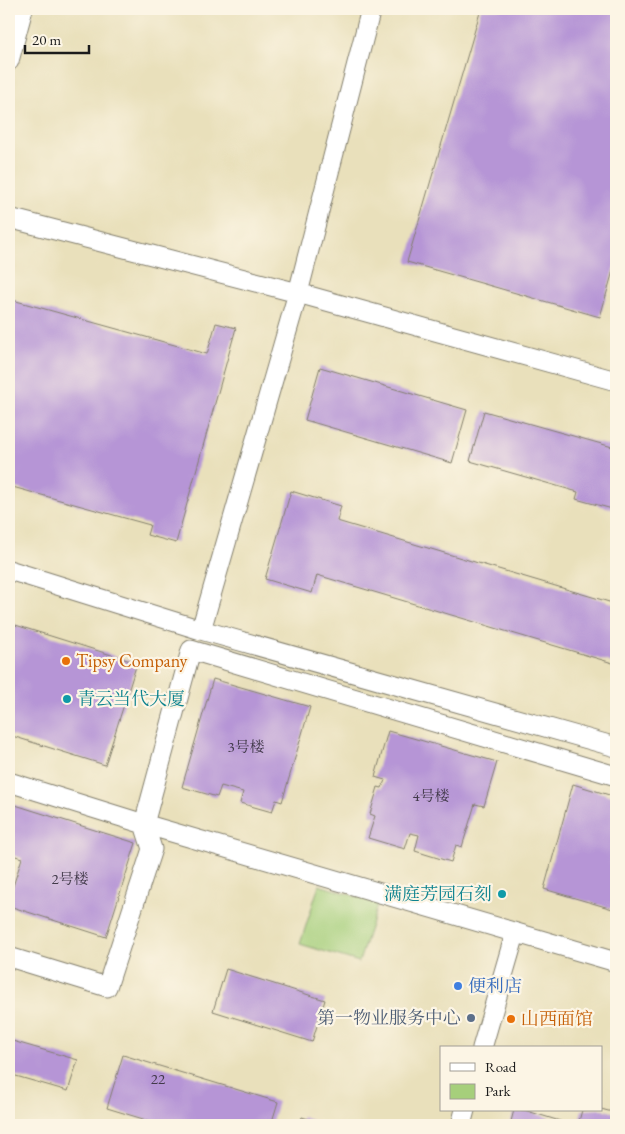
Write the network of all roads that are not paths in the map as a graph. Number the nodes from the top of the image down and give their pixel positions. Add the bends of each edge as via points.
1 (23, 9) edge
2 (371, 9) edge
3 (9, 61) edge
4 (9, 218) edge
5 (298, 293) junction
6 (616, 381) edge
7 (9, 570) edge
8 (201, 630) junction
9 (616, 748) edge
10 (616, 776) edge
11 (9, 782) edge
12 (144, 824) junction
13 (515, 934) junction
14 (9, 957) edge
15 (616, 962) edge
16 (483, 1046) edge
17 (464, 1112) edge
18 (461, 1125) edge

1 - 3 street
2 - 5 street
4 - 5 street
5 - 6 street
5 - 8 street
7 - 8 street
8 - 9 street
10 - 12 street via 191,650
11 - 12 street
12 - 13 street
12 - 14 street via 152,849 106,987
13 - 15 street
13 - 16 street
17 - 18 street

